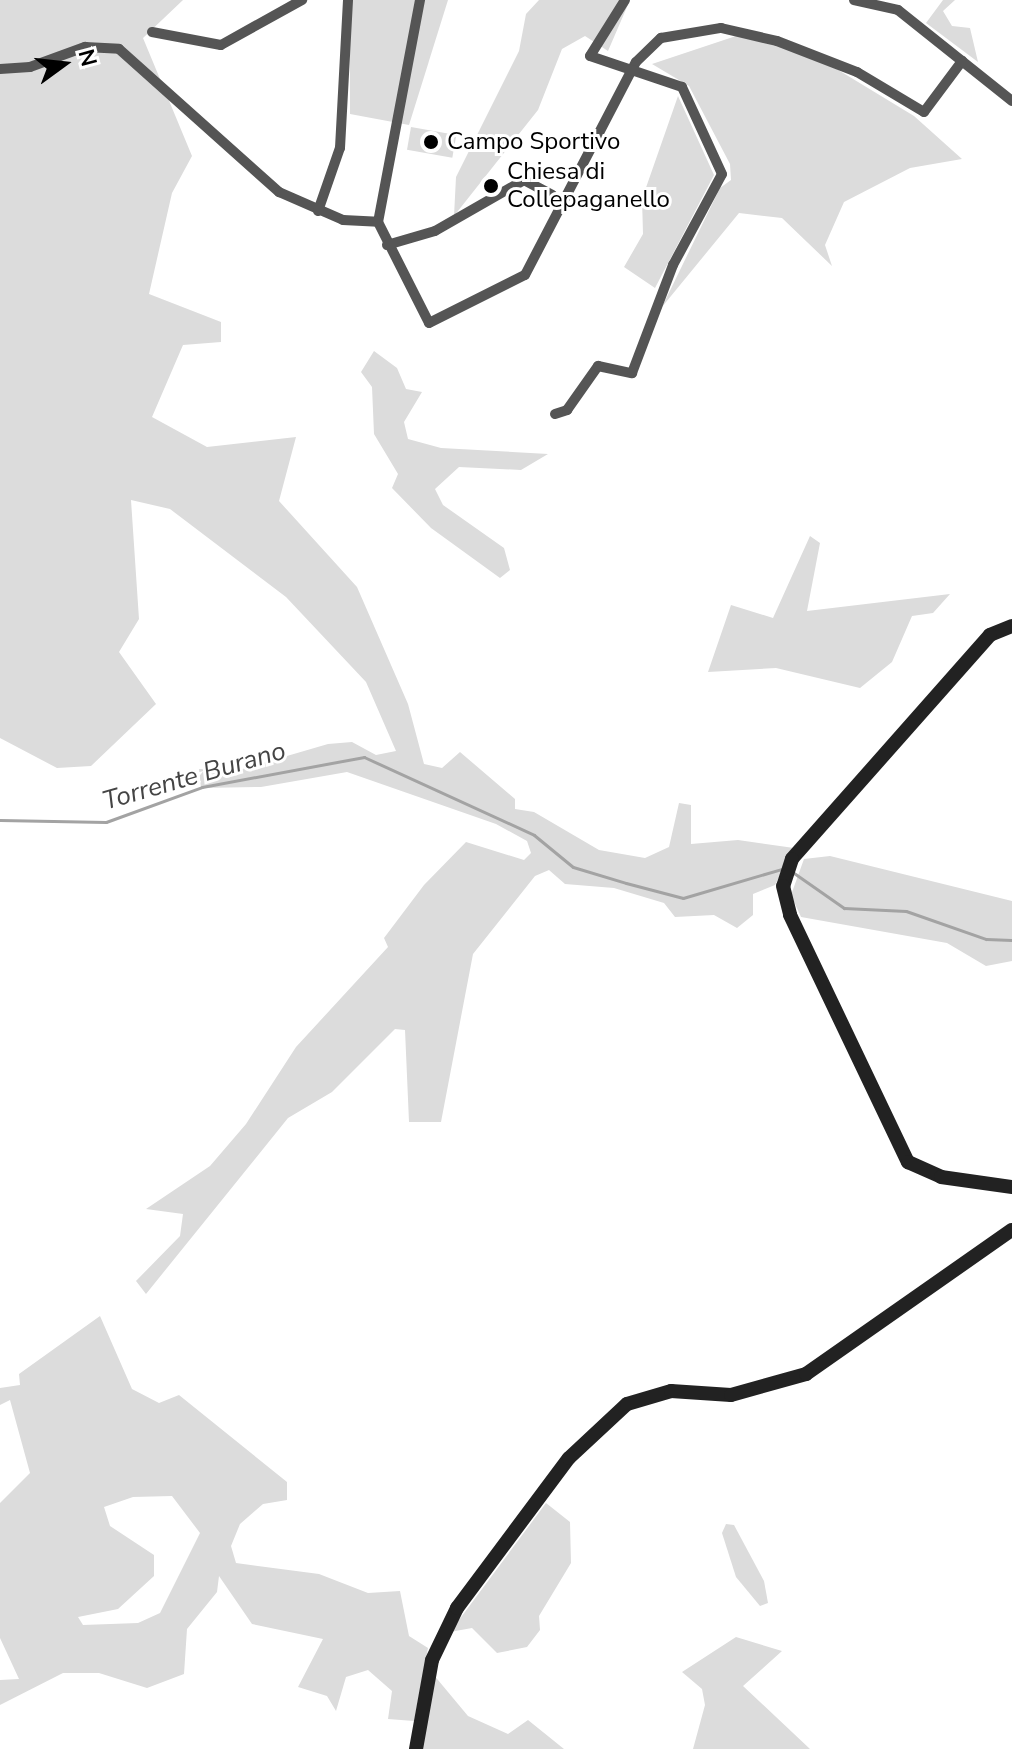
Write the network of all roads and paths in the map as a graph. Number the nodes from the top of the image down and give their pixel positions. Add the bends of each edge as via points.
1 (302, 0) edge
2 (348, 0) edge
3 (420, 0) edge
4 (625, 0) edge
5 (854, 0) edge
6 (152, 32) dead end
7 (962, 61) junction
8 (633, 68) junction
9 (0, 69) edge
10 (1012, 101) edge
11 (552, 195) dead end
12 (318, 211) junction
13 (378, 222) junction
14 (387, 245) junction
15 (555, 414) dead end
16 (1012, 626) edge
17 (996, 1186) junction
18 (1012, 1187) edge
19 (1012, 1202) edge
20 (1011, 1229) edge
21 (416, 1749) edge

1 - 6 street via 221,45
2 - 12 street via 340,148
3 - 13 street
4 - 8 street via 590,56
5 - 7 street via 898,10
7 - 8 street via 924,112 857,72 721,28 661,38
7 - 10 street
8 - 14 street via 525,275 429,323
8 - 15 street via 682,87 722,174 673,265 632,373 598,366 567,410
9 - 12 street via 30,67 85,47 119,49 253,174
11 - 14 street via 524,180 435,231
12 - 13 street
13 - 14 street
16 - 17 main road via 990,635 792,859 783,886 896,1146 916,1169
17 - 18 main road
17 - 19 main road
20 - 21 main road via 806,1374 760,1390 650,1393 627,1404 569,1458 457,1608 432,1660

